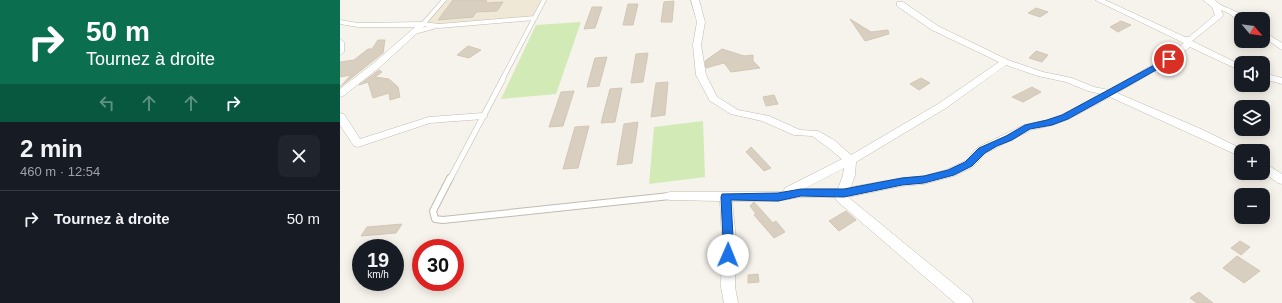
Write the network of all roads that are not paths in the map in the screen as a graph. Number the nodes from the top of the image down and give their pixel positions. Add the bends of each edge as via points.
1 (444, 0) edge
2 (544, 0) edge
3 (695, 0) edge
4 (1100, 0) edge
5 (1214, 2) edge
6 (900, 4) dead end
7 (1234, 13) edge
8 (535, 18) junction
9 (1205, 18) dead end
10 (340, 22) edge
11 (439, 26) junction
12 (421, 28) junction
13 (1270, 38) edge
14 (1187, 41) junction
15 (340, 42) edge
16 (1282, 47) edge
17 (340, 52) edge
18 (1005, 62) junction
19 (1234, 64) edge
20 (1270, 78) edge
21 (1282, 81) edge
22 (1110, 93) junction
23 (340, 94) edge
24 (340, 116) edge
25 (483, 116) junction
26 (1234, 149) edge
27 (850, 160) junction
28 (1270, 171) edge
29 (1282, 180) edge
30 (844, 193) junction
31 (670, 196) joint
32 (726, 197) junction
33 (778, 197) junction
34 (731, 303) edge
35 (966, 303) edge

1 - 12 lane
2 - 8 lane
3 - 27 street via 701,22 697,45 701,75 713,99 735,112 765,118 798,133 814,133 830,142
4 - 14 street
5 - 7 street
5 - 9 street
5 - 14 street via 1219,14
6 - 18 street via 935,28
8 - 11 lane
8 - 25 lane
10 - 12 street
11 - 12 lane
11 - 12 lane
12 - 23 street
13 - 16 street
14 - 19 street
14 - 22 street via 1169,59
15 - 17 street
18 - 22 street
18 - 27 street via 942,106
20 - 21 street
22 - 26 street
22 - 30 street via 1065,117 1028,127 982,150 969,164 950,172 924,180
24 - 25 street via 358,143 429,120
25 - 31 lane via 433,211 435,219
27 - 30 street
27 - 33 street
28 - 29 street
30 - 33 street via 801,193
30 - 35 street via 842,198
31 - 32 street
32 - 33 street
32 - 34 street via 729,239 728,287

